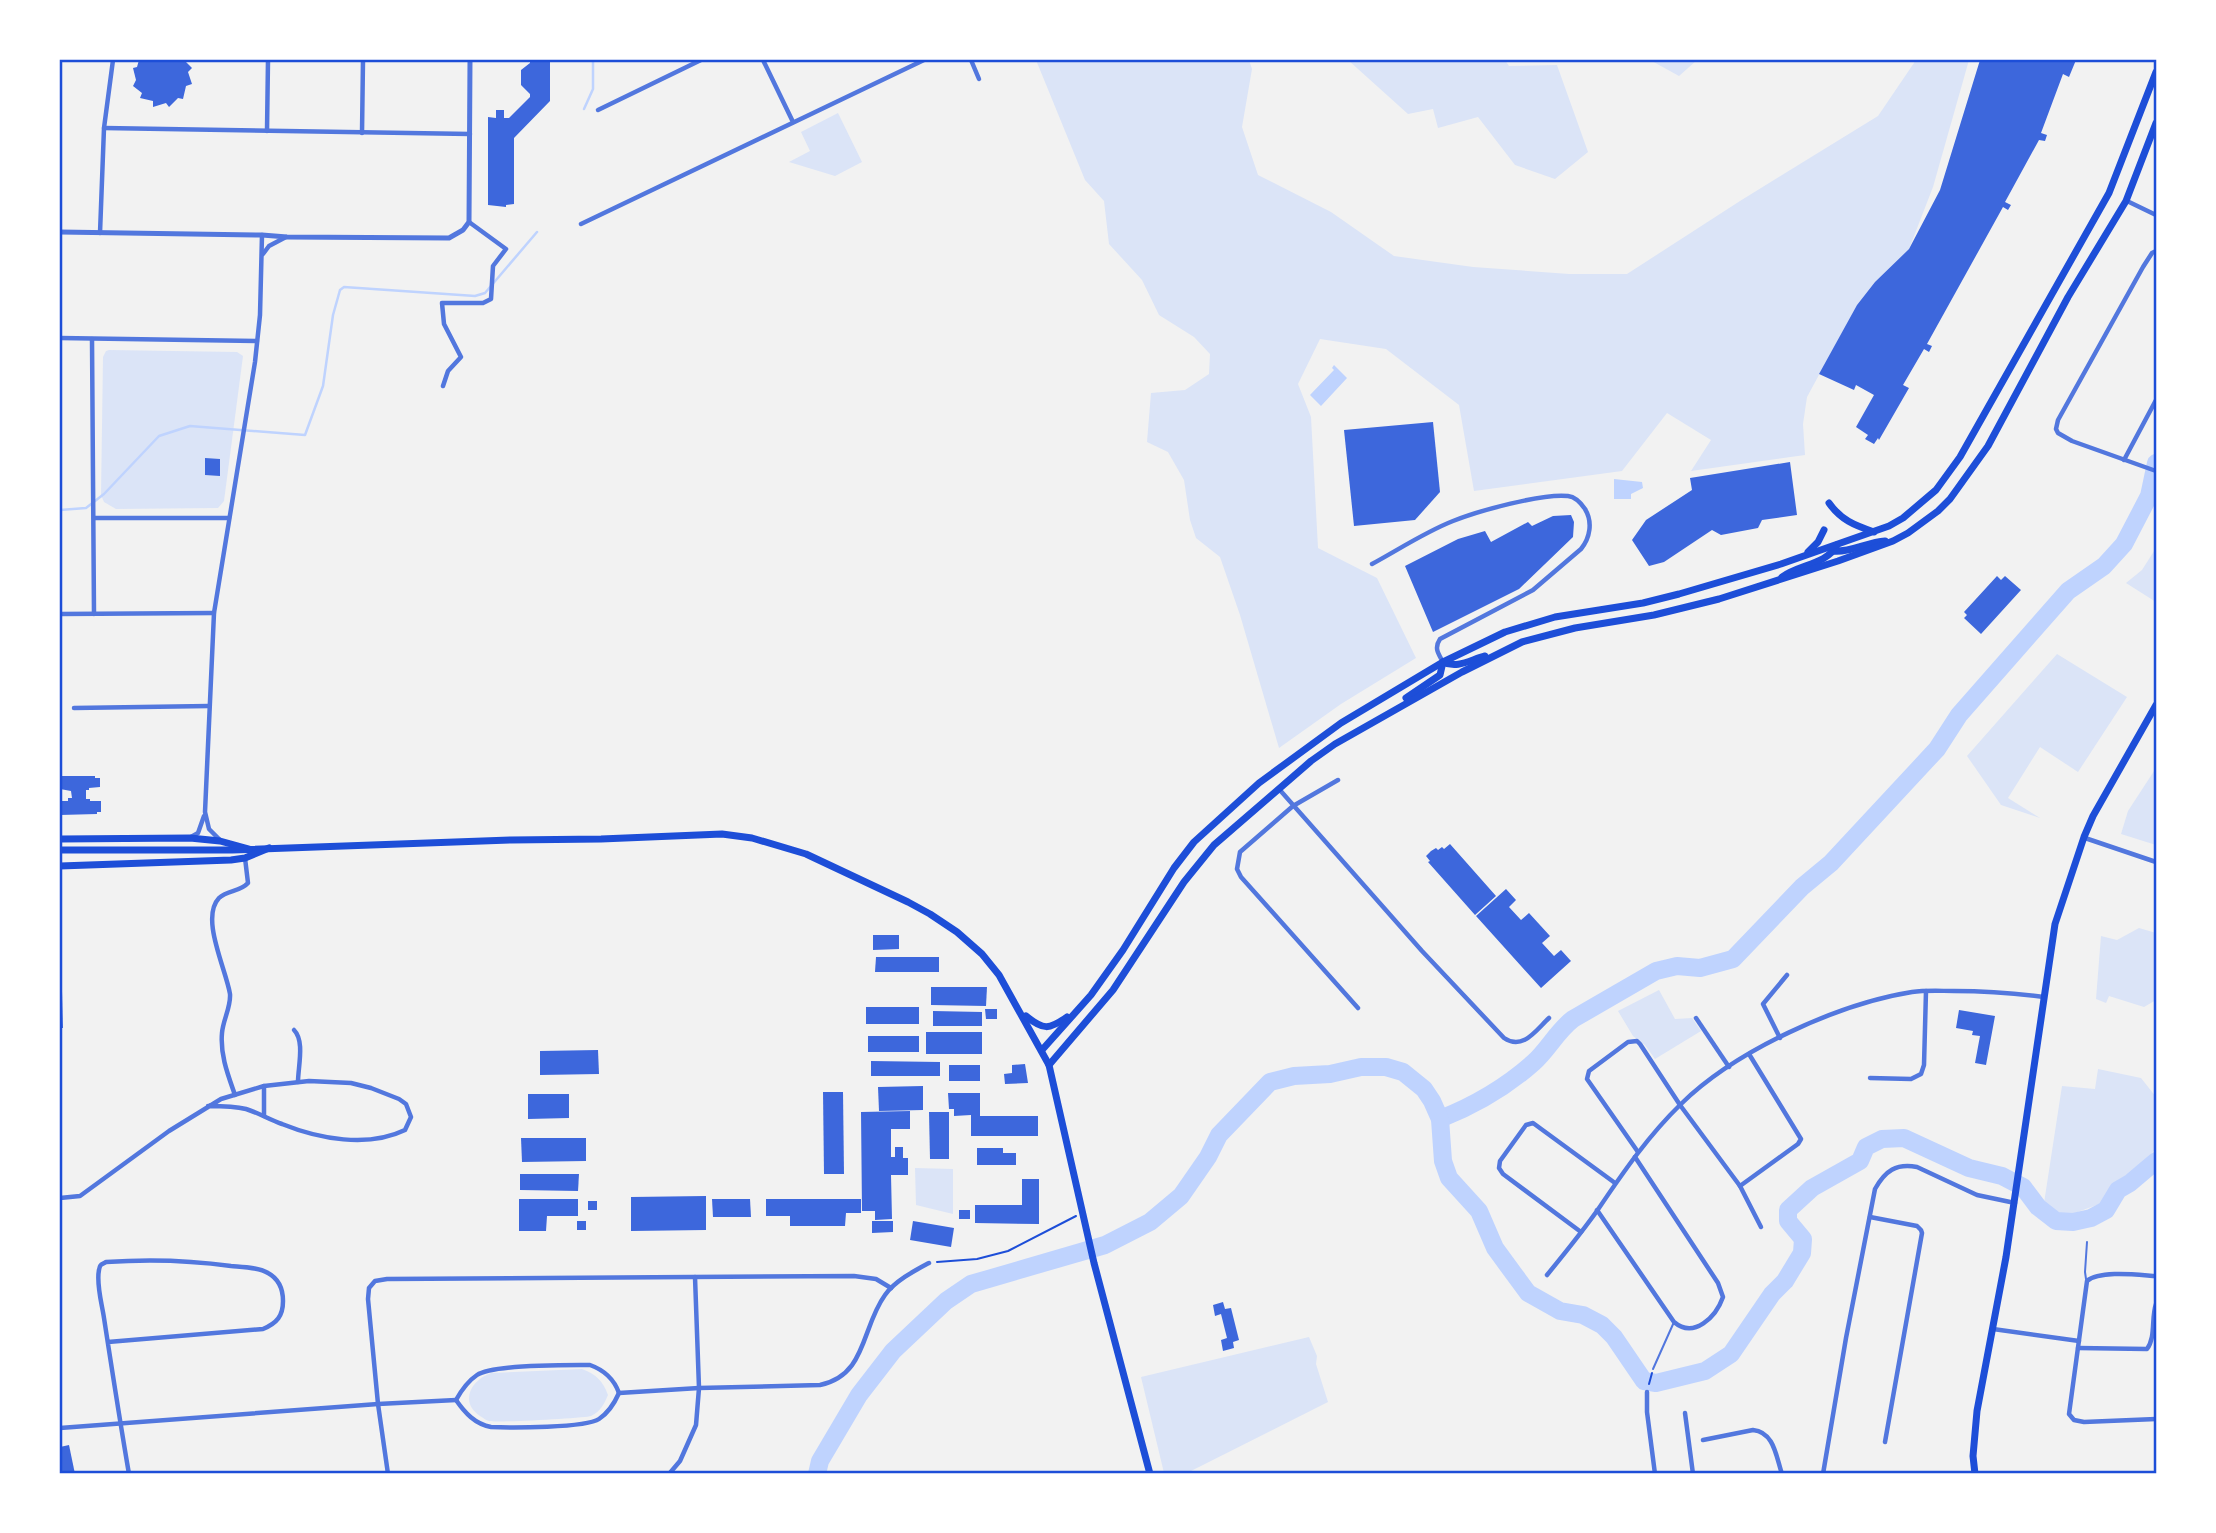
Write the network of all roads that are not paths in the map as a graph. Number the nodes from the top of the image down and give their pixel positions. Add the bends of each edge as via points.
1 (113, 60) edge
2 (268, 60) edge
3 (363, 60) edge
4 (470, 60) edge
5 (702, 60) edge
6 (763, 60) edge
7 (924, 60) edge
8 (971, 60) edge
9 (2157, 72) edge
10 (979, 79) dead end
11 (598, 110) dead end
12 (793, 122) junction
13 (2157, 123) edge
14 (104, 128) junction
15 (267, 131) junction
16 (362, 133) junction
17 (470, 134) junction
18 (2126, 201) junction
19 (2157, 215) edge
20 (469, 222) junction
21 (581, 224) dead end
22 (60, 232) edge
23 (100, 233) junction
24 (262, 235) junction
25 (287, 237) junction
26 (2157, 251) edge
27 (262, 255) junction
28 (60, 338) edge
29 (92, 339) junction
30 (257, 341) junction
31 (443, 386) dead end
32 (2157, 400) edge
33 (2124, 460) junction
34 (2154, 470) edge
35 (1829, 503) dead end
36 (94, 518) junction
37 (230, 518) junction
38 (1824, 530) dead end
39 (1875, 532) junction
40 (1893, 541) junction
41 (1833, 548) junction
42 (1805, 555) junction
43 (1372, 564) dead end
44 (1776, 582) junction
45 (214, 613) junction
46 (60, 614) edge
47 (94, 614) junction
48 (1503, 650) junction
49 (1443, 662) junction
50 (2157, 705) edge
51 (209, 706) junction
52 (74, 708) dead end
53 (1394, 710) junction
54 (1338, 780) dead end
55 (1278, 789) junction
56 (1293, 806) junction
57 (205, 812) junction
58 (2084, 837) junction
59 (190, 838) junction
60 (60, 839) edge
61 (220, 841) junction
62 (269, 848) junction
63 (250, 849) junction
64 (60, 850) edge
65 (245, 859) junction
66 (2157, 862) edge
67 (60, 866) edge
68 (1787, 975) dead end
69 (1926, 990) junction
70 (2044, 997) junction
71 (1359, 1008) dead end
72 (1079, 1009) junction
73 (1021, 1012) junction
74 (1549, 1017) dead end
75 (1696, 1018) dead end
76 (294, 1030) dead end
77 (1780, 1038) junction
78 (1042, 1050) junction
79 (1749, 1054) junction
80 (1049, 1065) junction
81 (1729, 1066) junction
82 (1870, 1078) dead end
83 (298, 1082) junction
84 (264, 1086) junction
85 (234, 1095) junction
86 (1680, 1105) junction
87 (208, 1106) junction
88 (264, 1116) junction
89 (1636, 1155) junction
90 (1615, 1183) junction
91 (1741, 1186) junction
92 (60, 1198) edge
93 (2015, 1200) junction
94 (1597, 1210) junction
95 (1870, 1217) junction
96 (1761, 1227) dead end
97 (1581, 1232) junction
98 (2087, 1242) dead end
99 (929, 1263) road end
100 (1548, 1275) dead end
101 (2157, 1276) edge
102 (695, 1278) junction
103 (2087, 1280) junction
104 (891, 1288) junction
105 (2157, 1304) edge
106 (1674, 1322) junction
107 (1993, 1329) junction
108 (2079, 1341) junction
109 (108, 1342) junction
110 (2078, 1348) junction
111 (1653, 1370) road end
112 (699, 1388) junction
113 (1647, 1392) road end
114 (619, 1393) junction
115 (457, 1400) junction
116 (378, 1404) junction
117 (1685, 1413) dead end
118 (2157, 1419) edge
119 (120, 1423) junction
120 (60, 1428) edge
121 (1703, 1440) dead end
122 (1885, 1442) dead end
123 (129, 1474) edge
124 (388, 1474) edge
125 (669, 1474) edge
126 (1150, 1474) edge
127 (1655, 1474) edge
128 (1693, 1474) edge
129 (1782, 1474) edge
130 (1823, 1474) edge
131 (1975, 1474) edge

1 - 14 street
2 - 15 street
3 - 16 street
4 - 17 street
5 - 11 street
6 - 12 street
7 - 12 street
8 - 10 street
9 - 39 main road via 2109,193 1960,457 1916,507
12 - 21 street
13 - 18 main road
14 - 15 street
14 - 23 street
15 - 16 street
16 - 17 street
17 - 20 street
18 - 19 street
18 - 40 main road via 1980,459 1938,511
20 - 25 street via 457,234 442,239
20 - 31 street via 506,249 494,262 491,299 442,303 444,324 461,357 448,371
22 - 23 street
23 - 24 street
24 - 25 street
24 - 27 street
25 - 27 street
26 - 33 street via 2143,267 2056,429 2072,441
27 - 30 street
28 - 29 street
29 - 30 street
29 - 36 street
30 - 37 street
32 - 33 street
33 - 34 street
35 - 39 main road via 1847,522
36 - 37 street
36 - 47 street
37 - 45 street
38 - 42 main road
39 - 41 main road
40 - 41 main road via 1842,551
40 - 44 main road
41 - 42 main road
41 - 44 main road via 1827,558 1790,571
42 - 49 main road via 1643,603 1528,624
43 - 49 street via 1451,522 1515,503 1568,496 1585,509 1590,521 1581,549 1533,590 1440,639 1436,649
44 - 48 main road via 1687,608 1544,635
45 - 47 street
45 - 51 street
46 - 47 street
48 - 49 main road via 1457,665
48 - 53 main road
49 - 53 main road via 1440,676
49 - 72 main road via 1341,723 1229,808 1194,842 1124,950
50 - 58 main road
51 - 52 street
51 - 57 street
53 - 55 main road via 1335,744
54 - 56 street
55 - 56 street
55 - 80 main road via 1200,861 1113,990
56 - 71 street via 1240,852 1237,869
56 - 74 street via 1504,1038 1511,1043 1527,1040
57 - 59 street via 198,833
57 - 61 street via 209,829
58 - 66 street
58 - 70 main road via 2055,924
59 - 60 main road
59 - 61 main road
61 - 63 main road
62 - 63 main road
62 - 65 main road
62 - 73 main road via 690,834 752,838 806,854 930,914 982,954
63 - 64 main road
65 - 67 main road
65 - 85 street via 248,883 218,899 212,924 231,1001 222,1052
68 - 77 street via 1763,1004
69 - 70 street
69 - 77 street via 1831,1014
69 - 82 street via 1921,1074 1911,1079
70 - 93 main road
72 - 73 main road via 1046,1027
72 - 78 main road
73 - 78 main road
75 - 81 street
76 - 83 street via 300,1042
77 - 79 street
78 - 80 main road
79 - 81 street
79 - 91 street via 1801,1139
80 - 126 main road via 1084,1224
81 - 86 street
83 - 84 street
83 - 88 street via 351,1083 388,1093 406,1104 409,1124 394,1136 352,1139 306,1132
84 - 85 street
84 - 88 street
85 - 87 street
86 - 89 street
86 - 89 street via 1637,1041 1628,1042 1589,1071 1588,1083
86 - 91 street
87 - 88 street via 235,1107
87 - 92 street via 80,1196
89 - 90 street
89 - 106 street via 1722,1292 1718,1308 1695,1328
90 - 94 street
90 - 97 street via 1533,1123 1526,1125 1500,1161 1503,1174
91 - 96 street
93 - 95 street via 1977,1195 1917,1167 1900,1166 1880,1179
93 - 107 main road
94 - 97 street
94 - 106 street
95 - 122 street via 1922,1230
95 - 130 street
97 - 100 street
98 - 103 lane
99 - 104 street
101 - 103 street via 2102,1275
102 - 104 street via 854,1276 876,1279
102 - 112 street
102 - 116 street via 374,1281 368,1292
103 - 108 street
104 - 112 street via 876,1308 855,1363 840,1378 820,1385
105 - 110 street via 2147,1349
106 - 111 lane
107 - 108 street
107 - 131 main road via 1974,1435
108 - 110 street
109 - 109 street via 263,1329 281,1316 279,1282 261,1270 207,1262 106,1262 99,1271
109 - 119 street
110 - 118 street via 2069,1409 2074,1420
112 - 114 street
112 - 125 street via 696,1425
113 - 127 street
114 - 115 street via 598,1420 581,1424 484,1426 470,1418
114 - 115 street via 612,1379 590,1365 494,1369 477,1374
115 - 116 street
116 - 119 street
116 - 124 street
117 - 128 street
119 - 120 street
119 - 123 street
121 - 129 street via 1760,1430 1770,1438

